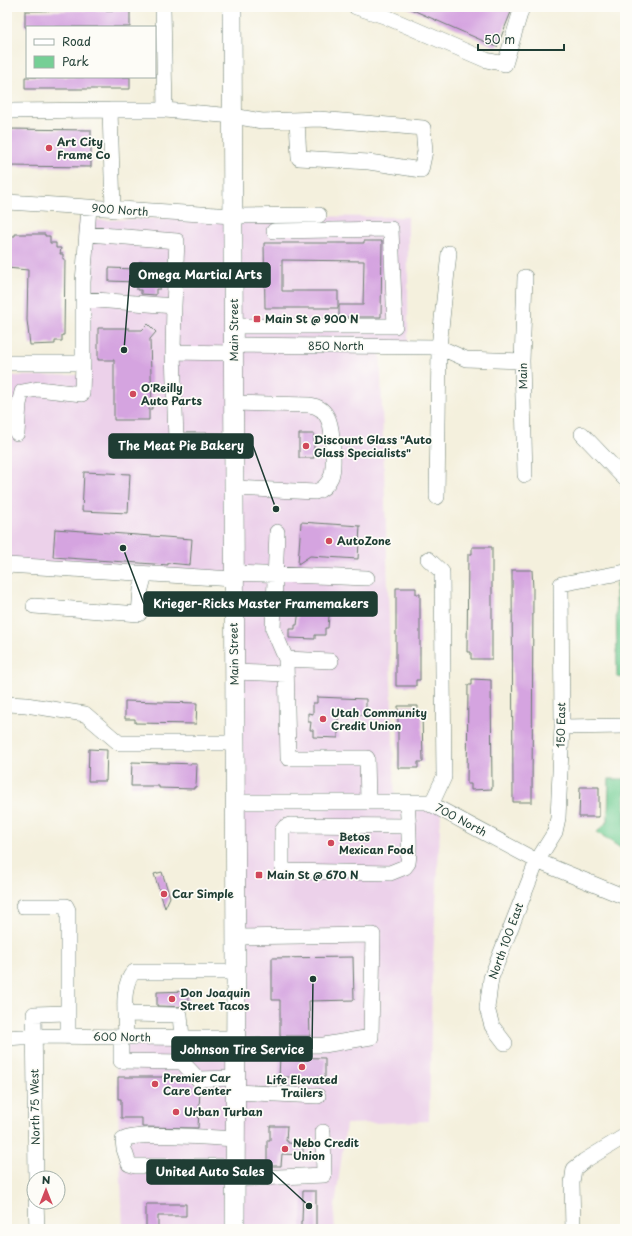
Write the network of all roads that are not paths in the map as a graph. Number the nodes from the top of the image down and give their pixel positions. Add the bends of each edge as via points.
1 (163, 7) edge
2 (232, 7) edge
3 (356, 7) edge
4 (522, 7) edge
5 (110, 110) junction
6 (164, 110) junction
7 (7, 111) edge
8 (233, 116) junction
9 (297, 120) junction
10 (7, 202) edge
11 (89, 208) junction
12 (113, 210) junction
13 (233, 216) junction
14 (306, 230) junction
15 (274, 231) dead end
16 (88, 234) junction
17 (449, 253) dead end
18 (525, 277) dead end
19 (83, 299) junction
20 (174, 306) junction
21 (234, 326) junction
22 (439, 347) junction
23 (234, 349) junction
24 (173, 352) junction
25 (522, 361) junction
26 (7, 363) edge
27 (83, 363) junction
28 (234, 403) junction
29 (17, 434) dead end
30 (582, 434) dead end
31 (234, 441) junction
32 (525, 475) dead end
33 (625, 479) edge
34 (234, 488) junction
35 (437, 497) dead end
36 (277, 532) dead end
37 (428, 558) dead end
38 (7, 565) edge
39 (625, 572) edge
40 (276, 573) junction
41 (145, 574) junction
42 (233, 576) junction
43 (367, 578) dead end
44 (34, 606) dead end
45 (331, 661) dead end
46 (286, 667) junction
47 (234, 672) junction
48 (7, 704) edge
49 (625, 726) edge
50 (562, 727) junction
51 (235, 743) junction
52 (236, 802) junction
53 (334, 802) junction
54 (368, 802) junction
55 (407, 802) junction
56 (431, 805) junction
57 (333, 824) junction
58 (408, 826) junction
59 (537, 861) junction
60 (625, 897) edge
61 (23, 906) dead end
62 (236, 937) junction
63 (236, 972) junction
64 (68, 1013) junction
65 (126, 1014) junction
66 (34, 1036) junction
67 (68, 1037) junction
68 (123, 1037) junction
69 (7, 1038) edge
70 (182, 1038) junction
71 (236, 1042) junction
72 (505, 1043) dead end
73 (236, 1085) junction
74 (318, 1096) dead end
75 (323, 1132) dead end
76 (625, 1136) edge
77 (236, 1139) junction
78 (36, 1170) edge
79 (236, 1173) junction
80 (36, 1210) edge
81 (37, 1229) edge
82 (235, 1229) edge
83 (572, 1229) edge

1 - 6 street
2 - 8 main road, Main Street
3 - 4 street via 384,16 486,60 505,64
5 - 6 street
5 - 7 street
5 - 12 street
6 - 8 street
8 - 9 street via 262,121
8 - 13 main road, Main Street
9 - 9 street via 319,119 423,128 425,151 421,170 369,162 299,158
10 - 11 street, 900 North
11 - 12 street, 900 North
11 - 16 street
12 - 13 street, 900 North
13 - 14 street, 900 North via 312,215
13 - 21 main road, Main Street
14 - 15 street
14 - 21 street via 391,229 395,326
16 - 19 street
16 - 20 street via 176,241
17 - 22 street
18 - 25 street, Main
19 - 20 street
19 - 27 street
20 - 24 street
21 - 23 main road, Main Street
22 - 23 street, 850 North
22 - 25 street via 466,359
22 - 35 street
23 - 24 street, 850 North
23 - 28 main road, Main Street
24 - 31 street via 176,440
25 - 32 street, Main
26 - 27 street
27 - 29 street via 82,394 38,389 22,392
28 - 31 main road, Main Street
28 - 34 street via 317,407 330,420 332,427 333,465 331,478 323,488 315,492
30 - 33 street
31 - 34 main road, Main Street
34 - 42 main road, Main Street
36 - 40 street
37 - 56 street via 442,572 444,777
38 - 41 street
39 - 50 street, 150 East via 560,584
40 - 42 street
40 - 43 street
40 - 46 street via 273,629
41 - 42 street
41 - 44 street via 139,614
42 - 47 main road, Main Street
45 - 46 street
46 - 47 street
46 - 54 street via 288,758 367,758
47 - 51 main road, Main Street
48 - 51 street via 85,714 119,743
49 - 50 street
50 - 59 street, 150 East via 558,818 555,832
51 - 52 main road, Main Street
52 - 53 street, 700 North
52 - 62 main road, Main Street
53 - 54 street, 700 North
53 - 57 street
54 - 55 street, 700 North
55 - 56 street, 700 North via 426,802
55 - 58 street
56 - 59 street, 700 North
57 - 58 street
57 - 58 street via 285,827 281,838 283,869 299,873 396,872 408,863
59 - 60 street, 700 North
59 - 72 street, North 100 East via 490,978 487,1008 492,1026
61 - 64 street via 66,906 68,910
62 - 63 main road, Main Street
62 - 71 street, 600 North via 373,935 371,1037 324,1045
63 - 65 street via 134,972 129,976 125,990
63 - 71 main road, Main Street
64 - 66 street, North 75 West via 34,1014
64 - 67 street
65 - 68 street
65 - 70 street via 180,1015
66 - 67 street, 600 North
66 - 69 street, 600 North
66 - 78 street, North 75 West
67 - 68 street, 600 North
68 - 70 street, 600 North
68 - 73 street via 121,1061 182,1062 198,1079
70 - 71 street, 600 North
71 - 73 main road, Main Street
73 - 74 street
73 - 77 main road, Main Street
75 - 79 street via 324,1175
76 - 83 street via 574,1168
77 - 79 main road, Main Street
77 - 79 street via 145,1136 123,1140 129,1164 135,1166
79 - 82 main road, Main Street
80 - 81 street

